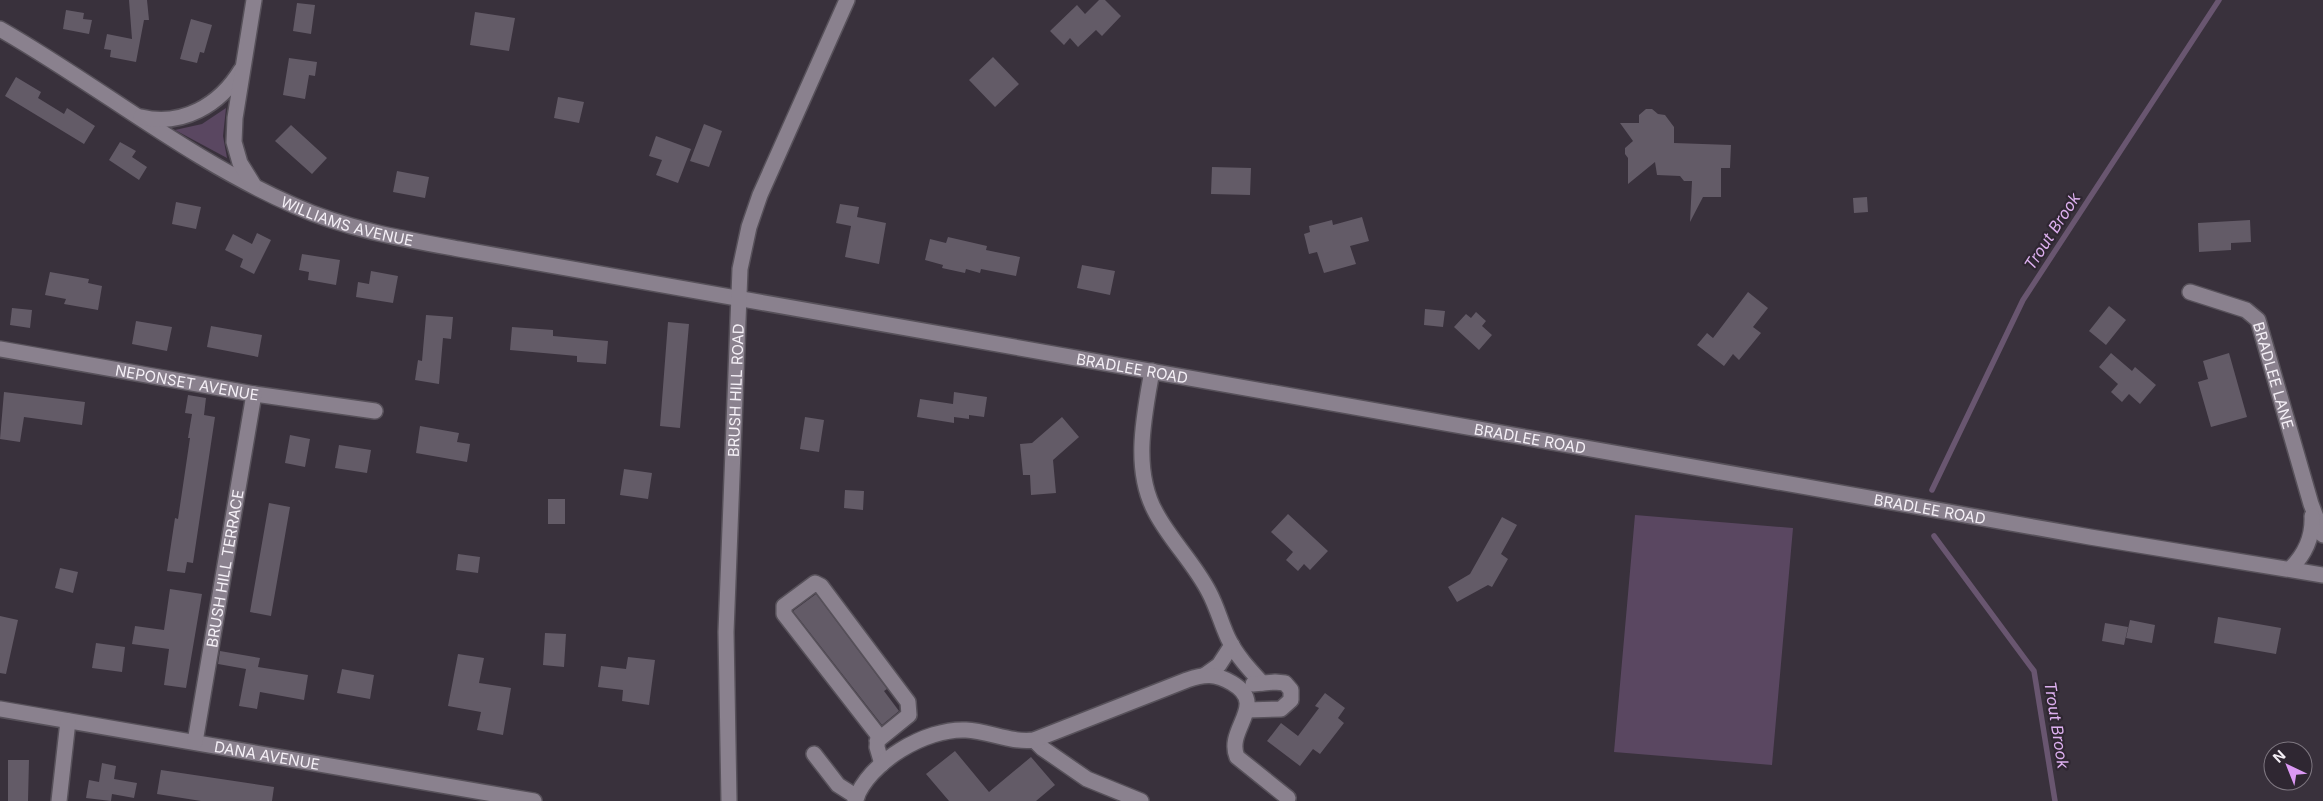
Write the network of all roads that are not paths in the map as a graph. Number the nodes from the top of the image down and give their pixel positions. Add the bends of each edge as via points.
1 (254, 0) edge
2 (847, 0) edge
3 (0, 29) edge
4 (243, 66) junction
5 (132, 115) junction
6 (257, 189) junction
7 (2190, 292) dead end
8 (739, 298) junction
9 (0, 349) edge
10 (1152, 371) junction
11 (254, 394) junction
12 (375, 411) dead end
13 (2311, 504) junction
14 (2323, 535) edge
15 (2291, 568) junction
16 (2323, 575) edge
17 (1232, 645) junction
18 (1205, 675) junction
19 (1262, 683) junction
20 (1237, 686) junction
21 (0, 709) edge
22 (1247, 710) junction
23 (68, 721) junction
24 (1034, 740) junction
25 (877, 741) junction
26 (195, 742) junction
27 (814, 754) dead end
28 (882, 764) junction
29 (1288, 798) dead end
30 (856, 799) edge
31 (59, 801) edge
32 (534, 801) edge
33 (729, 801) edge
34 (1141, 801) edge

1 - 4 street
2 - 8 street, BRUSH HILL ROAD via 760,195 744,251
3 - 5 street, WILLIAMS AVENUE
4 - 5 street via 222,95 191,114 167,120
4 - 6 street via 234,142 240,163
5 - 6 street, WILLIAMS AVENUE
6 - 8 street, WILLIAMS AVENUE via 318,215 402,238
7 - 13 street, BRADLEE LANE via 2246,310 2258,320
8 - 10 street, BRADLEE ROAD
8 - 33 street, BRUSH HILL ROAD via 726,632
9 - 11 street, NEPONSET AVENUE
10 - 15 street, BRADLEE ROAD via 2081,535
10 - 17 street via 1143,424 1143,474 1147,493 1155,512 1206,585
11 - 12 street, NEPONSET AVENUE
11 - 26 street, BRUSH HILL TERRACE
13 - 14 street, BRADLEE LANE
13 - 15 street, BRADLEE LANE via 2310,540
15 - 16 street, BRADLEE ROAD
17 - 18 street via 1218,665
17 - 19 street
18 - 20 street via 1218,675
18 - 24 street
19 - 20 street
19 - 22 street via 1285,683 1292,695 1289,704 1281,709
20 - 22 street via 1247,700
21 - 23 street, DANA AVENUE
22 - 29 street via 1235,742 1237,756
23 - 26 street, DANA AVENUE
23 - 31 street
24 - 28 street via 1016,740 966,730 943,732 916,741
24 - 34 street via 1087,779
25 - 25 street via 878,735 784,614 784,606 815,583 821,586 908,702 909,715
25 - 28 street
26 - 32 street, DANA AVENUE
27 - 30 street via 838,785
28 - 30 street via 865,781

